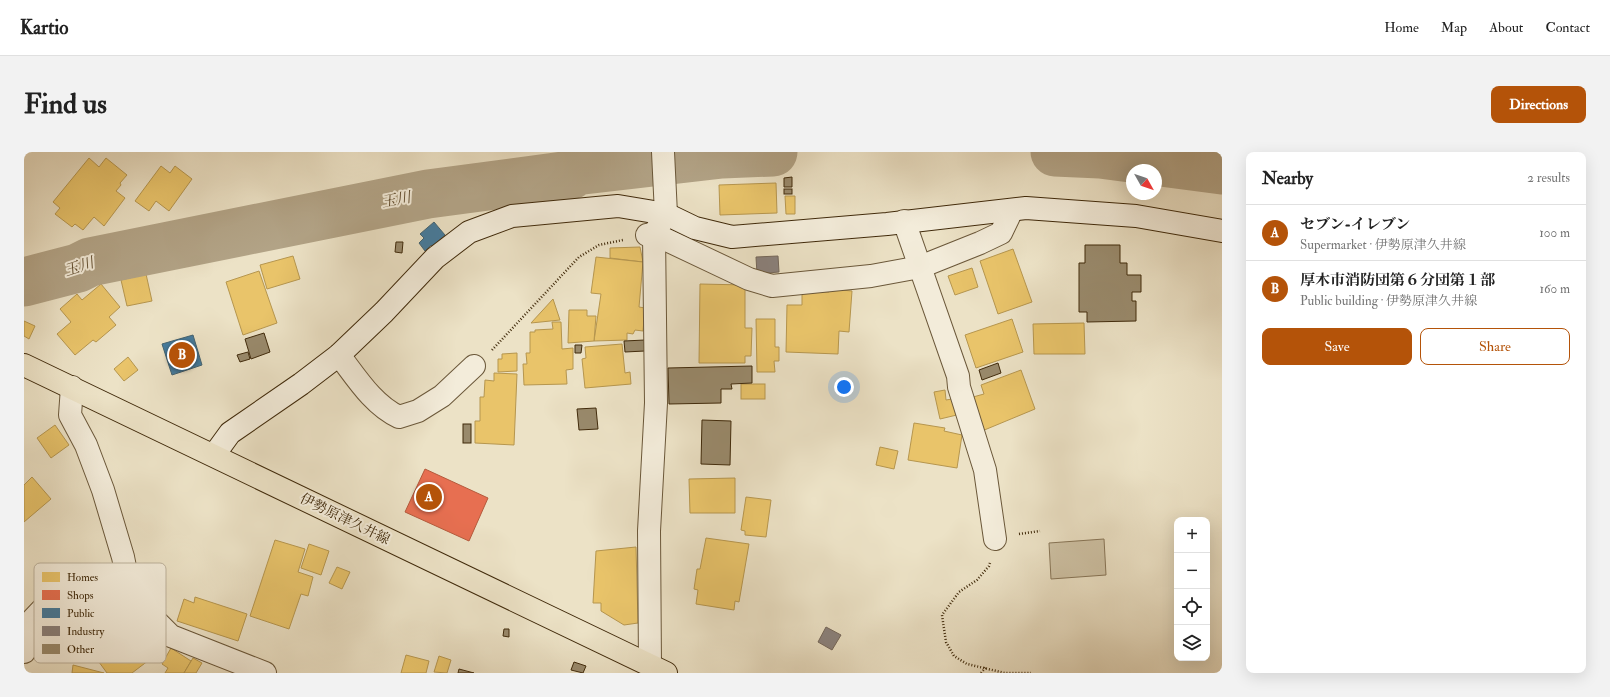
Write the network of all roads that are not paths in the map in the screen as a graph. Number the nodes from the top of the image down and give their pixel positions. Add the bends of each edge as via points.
1 (663, 152) edge
2 (1012, 210) junction
3 (666, 214) junction
4 (904, 221) junction
5 (1222, 231) edge
6 (650, 234) junction
7 (920, 267) junction
8 (339, 355) junction
9 (24, 365) edge
10 (474, 366) road end
11 (72, 387) junction
12 (214, 455) junction
13 (995, 538) road end
14 (124, 563) edge
15 (34, 618) edge
16 (166, 631) edge
17 (24, 652) edge
18 (658, 669) edge
19 (265, 673) edge

1 - 3 street
2 - 4 street
2 - 5 street via 1026,208 1136,216
2 - 7 street via 1001,233
3 - 4 street via 695,228 732,237
3 - 6 street
3 - 8 street via 618,206 561,210 512,216 469,232 435,258
4 - 7 street
6 - 7 street via 749,279 772,286 871,276
6 - 18 street via 656,403 649,531
7 - 13 street via 958,376 959,387 985,470
8 - 10 street via 380,405 398,417 418,411 442,396
8 - 12 street via 230,433
9 - 11 main road, 伊勢原津久井線
11 - 12 main road, 伊勢原津久井線
11 - 14 street via 70,415 86,445 103,490
12 - 18 main road, 伊勢原津久井線
15 - 17 street
16 - 19 street via 171,636

